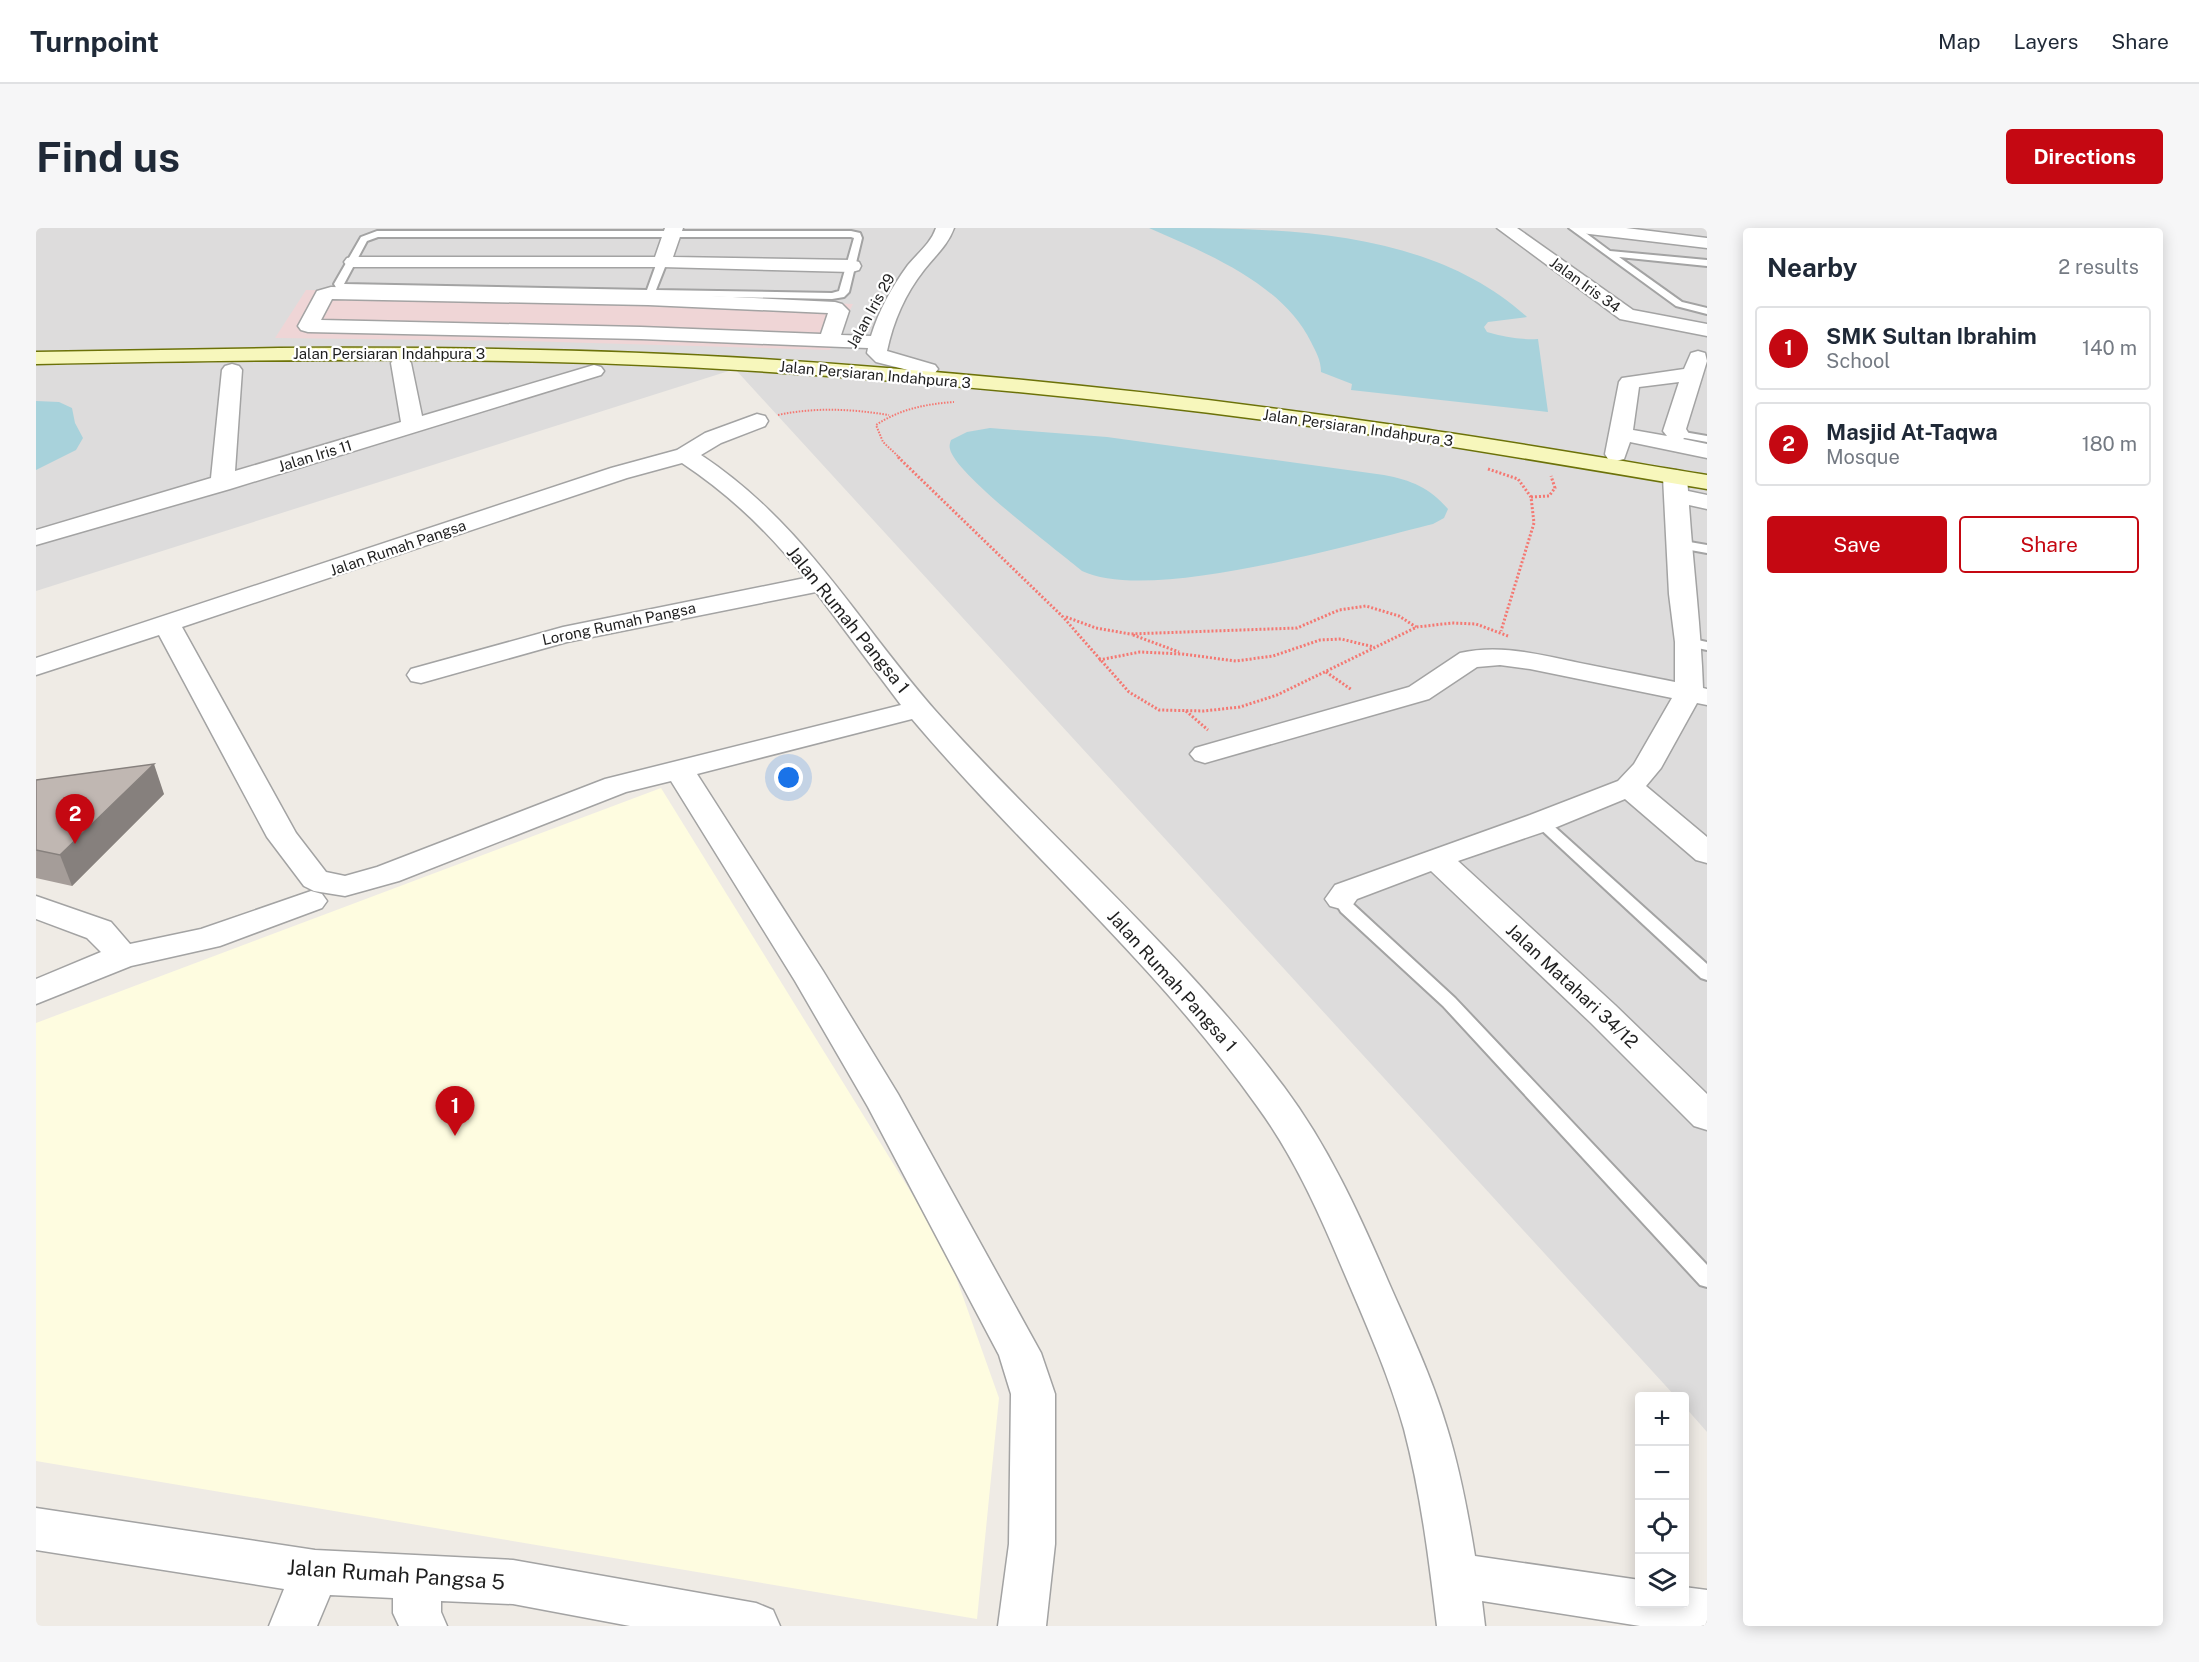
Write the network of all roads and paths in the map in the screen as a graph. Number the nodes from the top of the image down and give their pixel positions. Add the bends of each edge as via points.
1 (945, 228) edge
2 (1506, 228) edge
3 (1573, 228) edge
4 (1581, 228) edge
5 (673, 231) edge
6 (917, 237) dead end
7 (1707, 243) edge
8 (1607, 253) junction
9 (353, 262) junction
10 (662, 262) junction
11 (1707, 263) edge
12 (852, 266) junction
13 (504, 295) junction
14 (649, 295) junction
15 (875, 298) dead end
16 (1707, 311) edge
17 (865, 319) dead end
18 (485, 330) junction
19 (1707, 330) edge
20 (632, 333) junction
21 (829, 340) junction
22 (856, 341) junction
23 (879, 342) junction
24 (36, 350) edge
25 (36, 358) edge
26 (798, 359) junction
27 (400, 363) dead end
28 (928, 369) junction
29 (232, 370) dead end
30 (594, 371) dead end
31 (1693, 374) junction
32 (963, 402) dead end
33 (890, 415) junction
34 (756, 421) joint
35 (413, 426) junction
36 (1678, 434) joint
37 (1707, 439) edge
38 (1618, 445) junction
39 (1707, 451) edge
40 (685, 455) junction
41 (1487, 468) dead end
42 (1707, 470) edge
43 (1707, 482) edge
44 (222, 484) junction
45 (1676, 487) junction
46 (1707, 502) edge
47 (36, 538) edge
48 (1678, 544) junction
49 (1707, 549) edge
50 (821, 583) junction
51 (1695, 596) edge
52 (1064, 617) junction
53 (167, 624) junction
54 (1417, 627) junction
55 (1130, 634) junction
56 (1698, 644) edge
57 (1375, 647) junction
58 (1182, 654) junction
59 (1099, 660) junction
60 (36, 667) edge
61 (421, 675) dead end
62 (1698, 695) edge
63 (918, 709) junction
64 (1205, 754) dead end
65 (679, 770) junction
66 (1629, 787) junction
67 (1541, 822) junction
68 (1707, 853) edge
69 (1436, 858) junction
70 (1341, 899) joint
71 (311, 901) dead end
72 (36, 907) edge
73 (122, 957) junction
74 (1707, 974) edge
75 (36, 992) edge
76 (1707, 1116) edge
77 (1707, 1279) edge
78 (36, 1529) edge
79 (315, 1572) junction
80 (1455, 1575) junction
81 (417, 1577) junction
82 (1635, 1602) edge
83 (1672, 1608) edge
84 (1707, 1613) edge
85 (293, 1626) edge
86 (423, 1626) edge
87 (756, 1626) edge
88 (1022, 1626) edge
89 (1461, 1626) edge

1 - 23 street, Jalan Iris 29 via 935,249 924,258 896,299
2 - 19 street, Jalan Iris 34 via 1627,315
3 - 8 lane
4 - 7 street
5 - 9 lane via 377,234 364,239
5 - 10 street
5 - 12 lane via 857,235
6 - 15 street, Jalan Iris 29
8 - 11 lane
8 - 16 lane via 1679,304
9 - 10 street
9 - 14 lane via 340,287
10 - 12 street
10 - 14 lane
12 - 14 lane via 841,295
13 - 14 street
13 - 18 street
13 - 18 street via 330,294 324,295 308,327
14 - 20 street
14 - 21 street via 837,308
17 - 22 street, Jalan Iris 29
18 - 20 street
19 - 31 street
20 - 21 street
21 - 22 street
22 - 23 street
22 - 26 street, Jalan Iris 29 via 850,353 841,356
23 - 28 street, Jalan Iris 29 via 877,353 883,358
24 - 26 main road, Jalan Persiaran Indahpura 3 via 468,346
25 - 45 main road, Jalan Persiaran Indahpura 3 via 464,354 843,371 1317,421
26 - 28 main road, Jalan Persiaran Indahpura 3
27 - 35 street
28 - 38 main road, Jalan Persiaran Indahpura 3
29 - 44 street
30 - 35 street, Jalan Iris 11
31 - 36 street via 1674,431
31 - 38 street via 1629,382
32 - 33 path via 927,404
33 - 34 path via 804,408
33 - 52 path via 876,425 883,442
34 - 40 street, Jalan Rumah Pangsa via 713,438
35 - 44 street, Jalan Iris 11
36 - 37 lane
38 - 39 street
38 - 42 main road, Jalan Persiaran Indahpura 3
40 - 50 street, Jalan Rumah Pangsa 1 via 742,495
40 - 53 street, Jalan Rumah Pangsa via 620,472
41 - 54 path via 1518,479 1531,497 1534,523 1501,631 1467,623
43 - 45 main road, Jalan Persiaran Indahpura 3
44 - 47 street, Jalan Iris 11
45 - 46 street
45 - 48 street
48 - 49 lane
48 - 51 street
50 - 61 street, Lorong Rumah Pangsa via 562,635
50 - 63 street, Jalan Rumah Pangsa 1
51 - 56 street
52 - 55 path
52 - 59 path
53 - 60 street, Jalan Rumah Pangsa
53 - 65 street via 283,837 315,879 325,884 345,886 388,874 616,785
54 - 55 path via 1399,616 1366,606 1339,609 1297,628
54 - 57 path
55 - 58 path
56 - 62 street
57 - 58 path via 1341,639 1320,640 1273,656 1236,661
57 - 59 path via 1277,695 1240,707 1204,711 1159,710 1129,692
58 - 59 path via 1140,652
62 - 64 street via 1530,661 1470,659 1419,693
62 - 66 street
63 - 65 street
63 - 80 street, Jalan Rumah Pangsa 1 via 1180,988 1246,1064 1297,1136 1342,1220 1424,1423
65 - 88 street via 885,1104 1020,1353 1033,1394 1032,1544
66 - 67 street
66 - 68 street
67 - 69 street
67 - 74 lane
69 - 70 street via 1346,892
69 - 76 street, Jalan Matahari 34/12
70 - 77 lane via 1449,1002
71 - 73 street via 208,938
72 - 73 street via 99,930
73 - 75 street
78 - 79 street, Jalan Rumah Pangsa 5
79 - 81 street, Jalan Rumah Pangsa 5
79 - 85 street
80 - 82 street
80 - 89 street, Jalan Rumah Pangsa 1
81 - 86 street via 417,1613
81 - 87 street, Jalan Rumah Pangsa 5 via 513,1582
83 - 84 street

